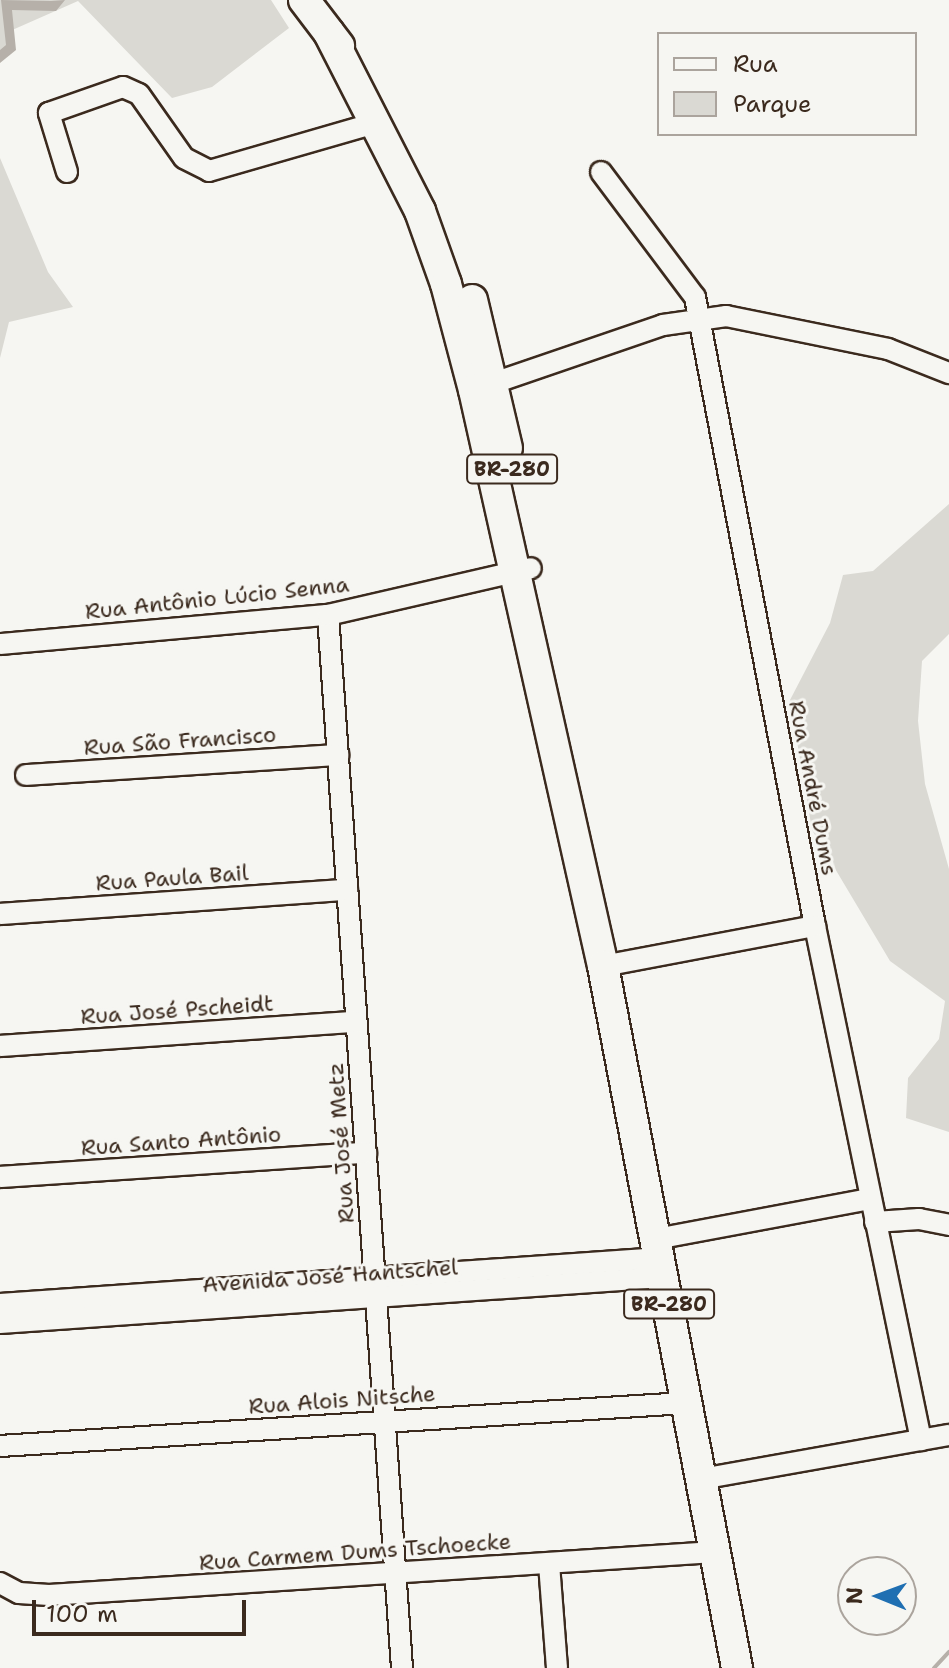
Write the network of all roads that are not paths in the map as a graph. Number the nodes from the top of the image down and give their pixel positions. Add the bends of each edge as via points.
1 (304, 0) edge
2 (329, 33) junction
3 (379, 122) junction
4 (67, 172) dead end
5 (601, 172) dead end
6 (699, 318) junction
7 (949, 373) edge
8 (485, 386) junction
9 (522, 569) junction
10 (328, 615) junction
11 (0, 644) edge
12 (338, 755) junction
13 (26, 775) dead end
14 (347, 890) junction
15 (0, 914) edge
16 (815, 926) junction
17 (600, 953) junction
18 (356, 1022) junction
19 (0, 1046) edge
20 (366, 1153) junction
21 (0, 1177) edge
22 (870, 1199) junction
23 (875, 1222) junction
24 (949, 1225) edge
25 (660, 1258) junction
26 (375, 1287) junction
27 (0, 1304) edge
28 (0, 1323) edge
29 (686, 1403) junction
30 (385, 1422) junction
31 (949, 1435) edge
32 (921, 1440) junction
33 (0, 1446) edge
34 (701, 1479) junction
35 (715, 1552) junction
36 (549, 1564) junction
37 (396, 1575) junction
38 (0, 1583) edge
39 (402, 1668) edge
40 (557, 1668) edge
41 (737, 1668) edge

1 - 2 highway, BR-280
2 - 3 highway, BR-280
2 - 8 highway, BR-280 via 394,123 422,173 464,277
3 - 4 street via 209,171 184,158 139,94 123,87 49,113
3 - 8 highway, BR-280 via 430,237
5 - 6 street, Rua André Dums via 681,273 695,297
6 - 7 street via 742,318 874,346
6 - 8 street
6 - 16 street, Rua André Dums
8 - 9 highway, BR-280
9 - 10 street, Rua Antônio Lúcio Senna
9 - 17 highway, BR-280
10 - 11 street, Rua Antônio Lúcio Senna
10 - 12 street, Rua José Metz
12 - 13 street, Rua São Francisco
12 - 14 street, Rua José Metz
14 - 15 street, Rua Paula Bail
14 - 18 street, Rua José Metz
16 - 17 street
16 - 22 street, Rua André Dums
17 - 25 highway, BR-280
18 - 19 street, Rua José Pscheidt
18 - 20 street, Rua José Metz
20 - 21 street, Rua Santo Antônio
20 - 26 street, Rua José Metz
22 - 23 street, Rua André Dums
22 - 25 street, Avenida José Hantschel
23 - 24 street via 919,1219
23 - 32 street, Rua André Dums
25 - 26 street, Avenida José Hantschel
25 - 29 highway, BR-280
26 - 27 street, Avenida José Hantschel
26 - 28 street, Avenida José Hantschel
26 - 30 street, Rua José Metz
29 - 30 street, Rua Alois Nitsche
29 - 34 highway, BR-280
30 - 33 street, Rua Alois Nitsche
30 - 37 street, Rua José Metz
31 - 32 street
32 - 34 street
34 - 35 highway, BR-280
35 - 36 street, Rua Carmem Dums Tschoecke
35 - 41 highway, BR-280
36 - 37 street, Rua Carmem Dums Tschoecke
36 - 40 street
37 - 38 street, Rua Carmem Dums Tschoecke via 49,1595 19,1593
37 - 39 street, Rua José Metz

